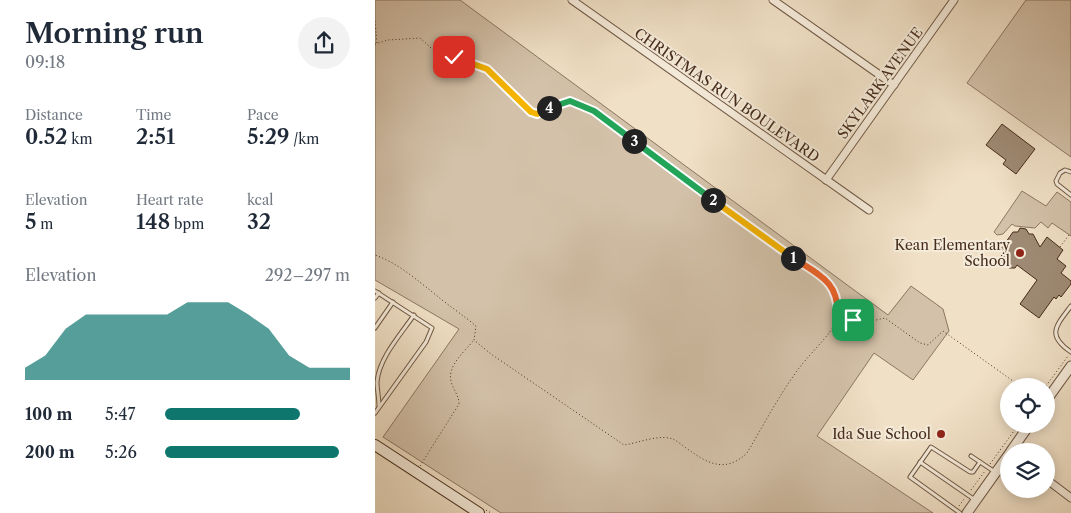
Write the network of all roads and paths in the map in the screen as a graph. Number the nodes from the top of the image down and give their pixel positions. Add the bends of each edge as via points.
1 (572, 0) edge
2 (773, 0) edge
3 (954, 0) edge
4 (375, 21) edge
5 (376, 44) edge
6 (894, 85) junction
7 (1071, 172) edge
8 (826, 180) junction
9 (1071, 195) edge
10 (869, 210) dead end
11 (1069, 235) dead end
12 (1060, 247) dead end
13 (375, 255) edge
14 (377, 292) edge
15 (375, 298) edge
16 (393, 302) junction
17 (1071, 306) edge
18 (414, 315) junction
19 (837, 319) junction
20 (375, 328) edge
21 (474, 340) junction
22 (1071, 352) edge
23 (1071, 366) edge
24 (1009, 378) edge
25 (1052, 378) edge
26 (1055, 388) edge
27 (379, 406) junction
28 (375, 413) edge
29 (375, 445) edge
30 (971, 456) dead end
31 (920, 462) junction
32 (980, 462) junction
33 (420, 466) dead end
34 (1000, 467) edge
35 (996, 472) junction
36 (1055, 486) edge
37 (1071, 498) edge
38 (976, 501) junction
39 (479, 513) edge
40 (960, 513) edge
41 (967, 513) edge

1 - 8 street, CHRISTMAS RUN BOULEVARD
2 - 6 street
3 - 6 street, SKYLARK AVENUE
4 - 5 path
5 - 19 path via 420,38 441,57 454,57 487,69 518,101 537,114 570,101 594,111 827,282 836,293
6 - 8 street, SKYLARK AVENUE
7 - 9 lane via 1065,170 1056,180
8 - 10 street, CHRISTMAS RUN BOULEVARD
11 - 12 path
13 - 21 path via 411,275 458,311 475,326
14 - 15 lane
14 - 16 lane
16 - 18 lane
16 - 20 lane
17 - 22 lane via 1055,331 1058,342
18 - 27 lane via 379,371
18 - 27 lane via 432,328 426,342
19 - 21 path via 795,372 747,453 717,465 707,463 673,439 624,445
19 - 24 path via 871,321 885,318 927,345 943,331
21 - 33 path via 450,373 459,404
22 - 25 path
23 - 26 street
27 - 28 lane
29 - 39 main road
30 - 32 lane
31 - 32 lane via 931,447 970,472
31 - 38 lane
31 - 40 lane via 909,477
32 - 35 lane
34 - 35 street
35 - 38 street
36 - 37 street
38 - 41 street

